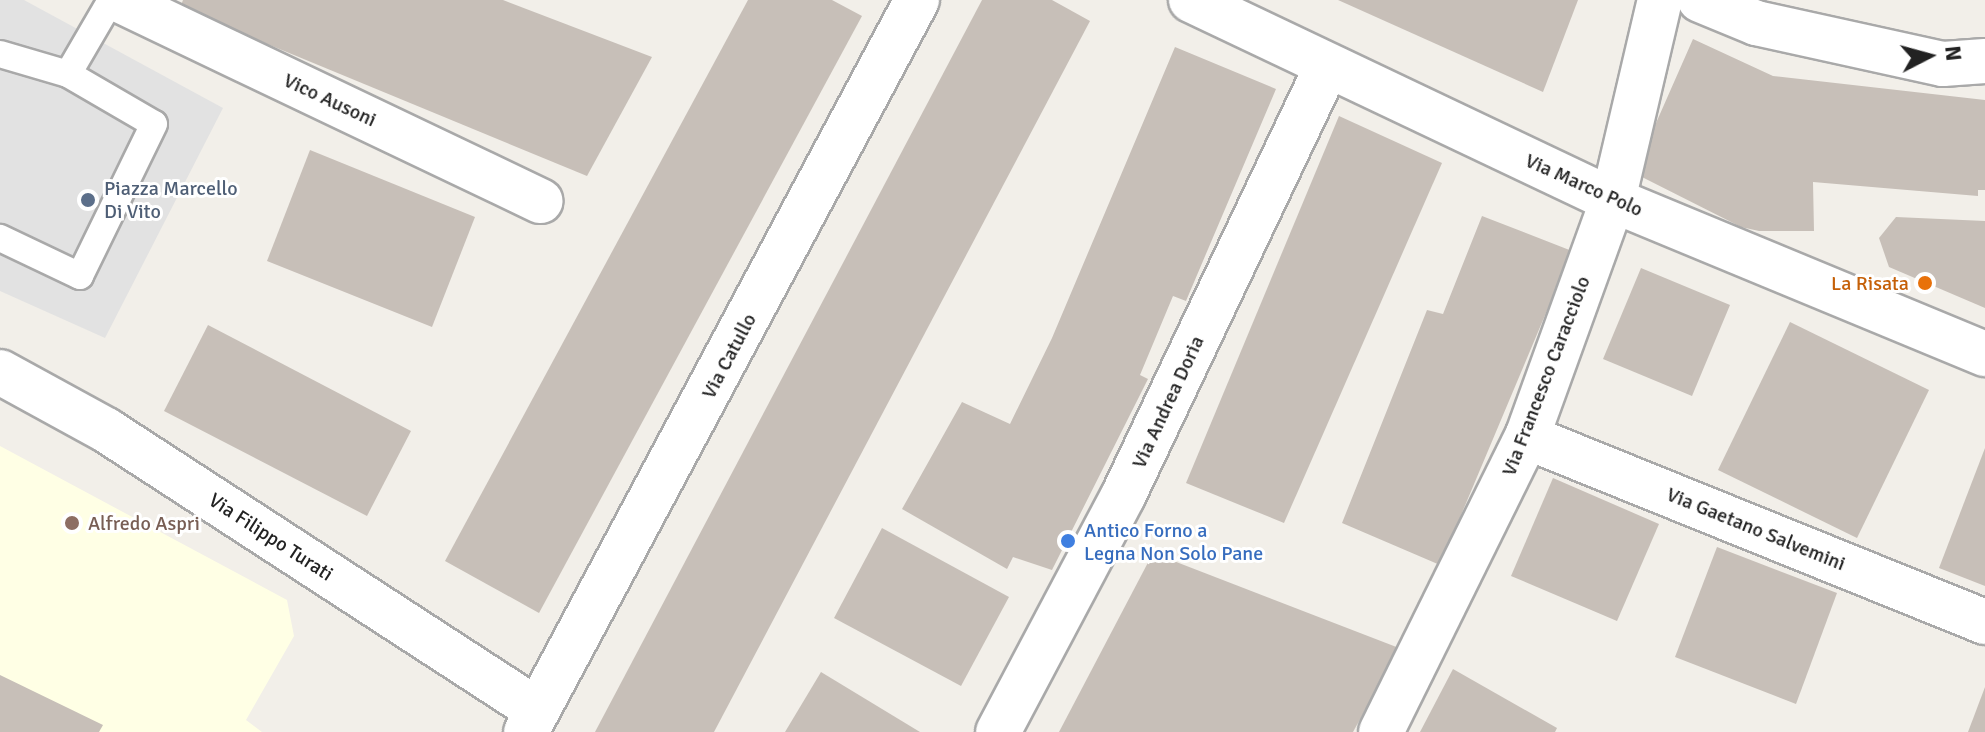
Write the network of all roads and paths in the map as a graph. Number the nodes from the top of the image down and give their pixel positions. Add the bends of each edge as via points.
1 (111, 0) edge
2 (119, 0) edge
3 (917, 0) edge
4 (1191, 0) edge
5 (1660, 0) edge
6 (1700, 0) edge
7 (1764, 12) edge
8 (0, 54) edge
9 (1985, 61) edge
10 (1327, 66) junction
11 (68, 74) junction
12 (1613, 200) junction
13 (541, 201) dead end
14 (0, 238) edge
15 (1985, 354) edge
16 (0, 372) edge
17 (1527, 437) junction
18 (1985, 622) edge
19 (531, 721) edge
20 (998, 732) edge
21 (1381, 732) edge

1 - 11 lane
2 - 13 street, Vico Ausoni
3 - 19 street, Via Catullo
4 - 10 street, Via Marco Polo
5 - 12 street, Via Francesco Caracciolo
6 - 7 street
7 - 9 street via 1943,64
8 - 11 lane
10 - 12 street, Via Marco Polo
10 - 20 street, Via Andrea Doria via 1123,496
11 - 14 lane via 154,124 80,276
12 - 15 street, Via Marco Polo
12 - 17 street, Via Francesco Caracciolo
16 - 19 street, Via Filippo Turati via 106,430
17 - 18 street, Via Gaetano Salvemini
17 - 21 street, Via Francesco Caracciolo

